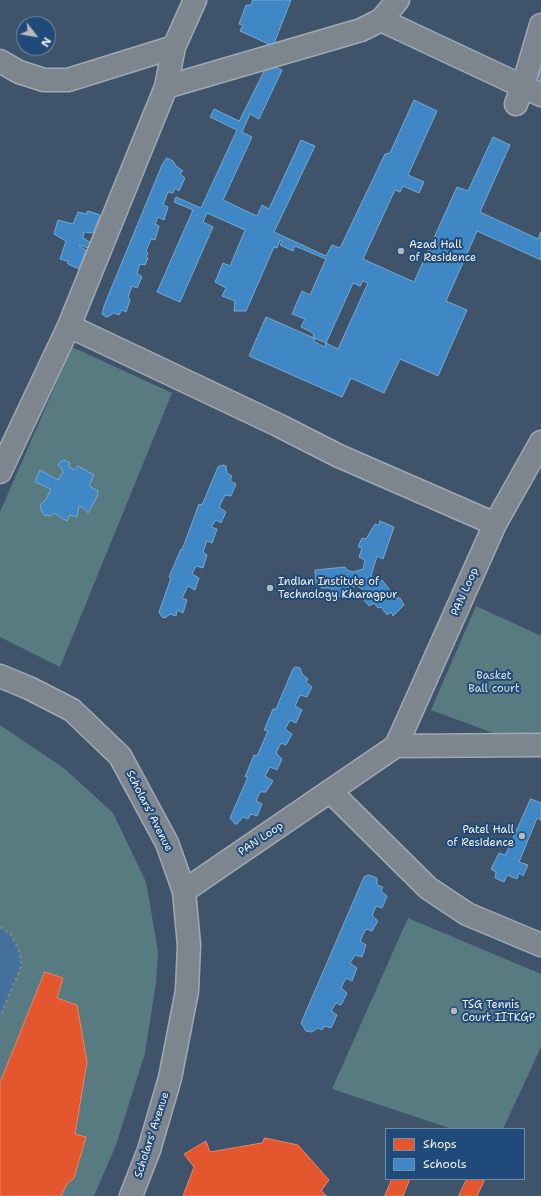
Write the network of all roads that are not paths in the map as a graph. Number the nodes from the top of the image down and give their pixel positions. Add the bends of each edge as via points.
1 (195, 0) edge
2 (398, 0) edge
3 (381, 20) junction
4 (541, 25) edge
5 (174, 47) junction
6 (0, 62) edge
7 (166, 87) junction
8 (526, 95) edge
9 (69, 326) junction
10 (541, 442) edge
11 (0, 472) edge
12 (495, 524) junction
13 (0, 676) edge
14 (541, 745) edge
15 (396, 746) junction
16 (330, 792) junction
17 (184, 891) junction
18 (541, 945) edge
19 (131, 1196) edge

1 - 5 street
2 - 3 street
3 - 7 street via 361,30
3 - 8 street
4 - 8 street
5 - 6 street via 68,80 44,80 19,72
5 - 7 street
7 - 9 street
9 - 11 street
9 - 12 street via 339,456
10 - 12 street, PAN Loop
12 - 15 street, PAN Loop
13 - 17 street, Scholars' Avenue via 72,710 120,756 167,844
14 - 15 street
15 - 16 street, PAN Loop
16 - 17 street, PAN Loop
16 - 18 street via 428,888 467,914
17 - 19 street, Scholars' Avenue via 189,945 187,991 170,1078 149,1150

